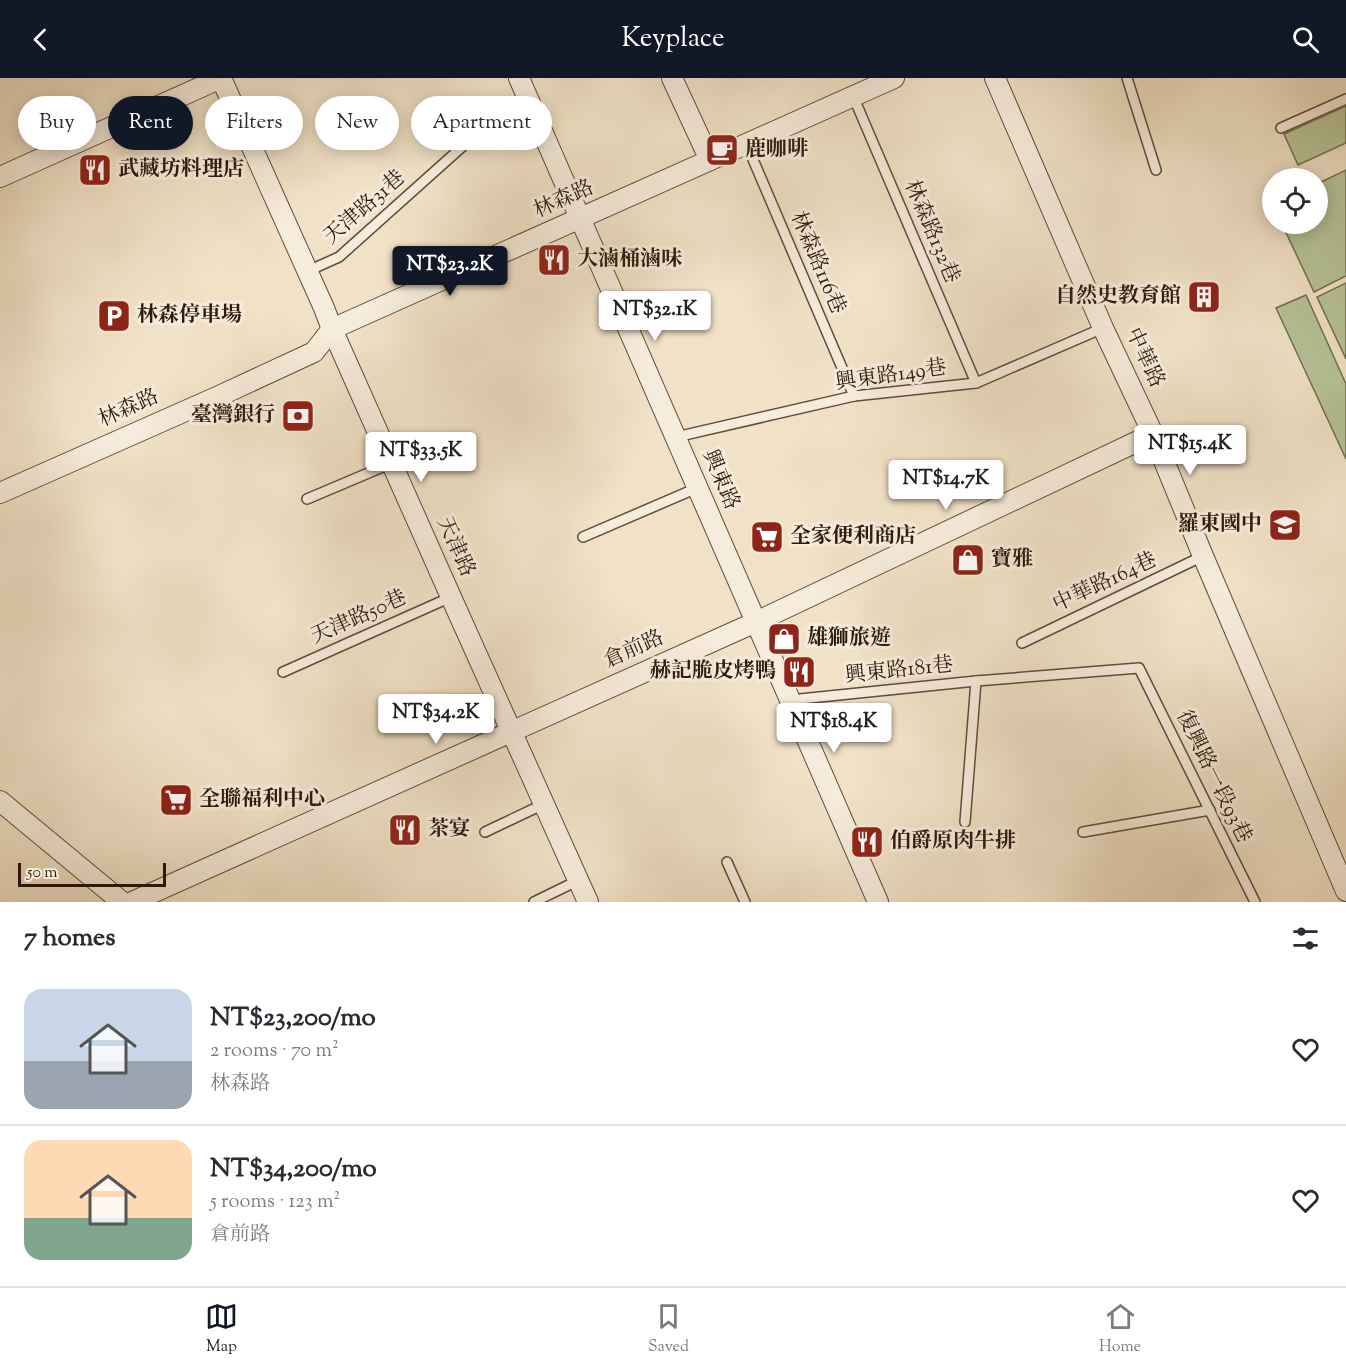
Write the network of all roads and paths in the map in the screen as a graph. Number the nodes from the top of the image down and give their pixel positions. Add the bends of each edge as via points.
1 (221, 78) edge
2 (519, 78) edge
3 (672, 78) edge
4 (894, 78) edge
5 (995, 78) edge
6 (1127, 78) edge
7 (527, 96) edge
8 (853, 96) junction
9 (1346, 99) edge
10 (1281, 128) dead end
11 (746, 143) junction
12 (459, 150) edge
13 (550, 150) edge
14 (710, 160) junction
15 (1156, 170) dead end
16 (0, 177) edge
17 (580, 219) junction
18 (308, 271) junction
19 (1103, 328) junction
20 (332, 329) junction
21 (976, 383) junction
22 (854, 396) junction
23 (1153, 434) junction
24 (676, 437) junction
25 (392, 463) junction
26 (697, 488) junction
27 (0, 493) edge
28 (307, 499) dead end
29 (583, 537) dead end
30 (1203, 556) junction
31 (451, 597) junction
32 (756, 622) junction
33 (1022, 643) dead end
34 (1139, 668) joint
35 (283, 672) dead end
36 (976, 681) junction
37 (790, 700) junction
38 (511, 731) junction
39 (0, 801) edge
40 (544, 804) junction
41 (1210, 810) junction
42 (964, 822) dead end
43 (485, 832) dead end
44 (1083, 832) dead end
45 (728, 862) dead end
46 (579, 880) junction
47 (1346, 891) edge
48 (122, 902) edge
49 (132, 902) edge
50 (534, 902) edge
51 (588, 902) edge
52 (745, 902) edge
53 (878, 902) edge
54 (1255, 902) edge

1 - 16 street
1 - 18 street, 天津路
2 - 7 street, 興東路
3 - 14 street
4 - 8 street, 林森路
5 - 19 street, 中華路
6 - 15 lane
8 - 11 street, 林森路
8 - 21 lane, 林森路132巷
9 - 10 lane
11 - 14 street, 林森路
11 - 22 lane, 林森路116巷
12 - 18 lane, 天津路31巷 via 339,257
13 - 17 street, 興東路
14 - 17 street, 林森路
17 - 20 street, 林森路
17 - 24 street, 興東路
18 - 20 street, 天津路
19 - 21 lane, 興東路149巷
19 - 23 street, 中華路
20 - 25 street, 天津路
20 - 27 street, 林森路 via 314,352
21 - 22 lane, 興東路149巷
22 - 24 lane, 興東路149巷
23 - 30 street, 中華路
23 - 32 street, 倉前路
24 - 26 street, 興東路
25 - 28 lane
25 - 31 street, 天津路
26 - 29 lane
26 - 32 street, 興東路
30 - 33 lane, 中華路164巷
30 - 47 street, 中華路
31 - 35 lane, 天津路50巷
31 - 38 street, 天津路
32 - 37 street, 興東路
32 - 38 street, 倉前路
34 - 36 lane, 興東路181巷
34 - 41 lane, 復興路一段93巷
36 - 37 lane, 興東路181巷
36 - 42 lane, 興東路181巷
37 - 53 street, 興東路
38 - 40 street, 天津路
38 - 49 street, 倉前路
39 - 48 street
40 - 43 lane
40 - 46 street, 天津路
41 - 44 lane
41 - 54 lane, 復興路一段93巷
45 - 52 lane
46 - 50 lane
46 - 51 street, 天津路

